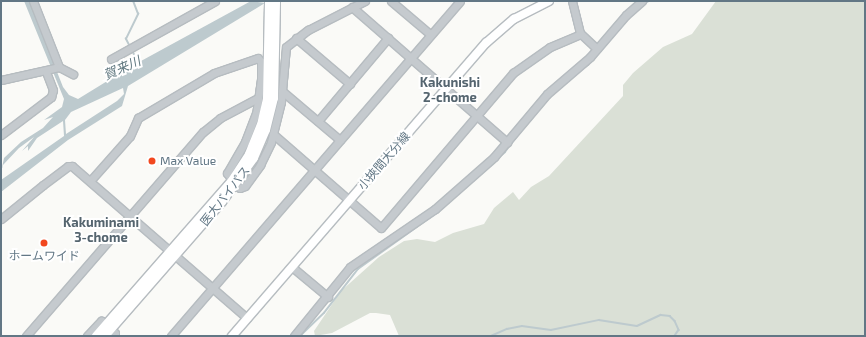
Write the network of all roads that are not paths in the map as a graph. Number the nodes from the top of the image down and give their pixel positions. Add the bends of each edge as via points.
1 (33, 1) edge
2 (215, 1) edge
3 (269, 1) edge
4 (276, 1) edge
5 (365, 1) edge
6 (391, 1) edge
7 (460, 1) edge
8 (548, 1) edge
9 (572, 1) edge
10 (642, 1) edge
11 (352, 7) junction
12 (580, 34) junction
13 (430, 35) junction
14 (296, 38) junction
15 (388, 38) junction
16 (597, 49) junction
17 (411, 58) junction
18 (111, 59) dead end
19 (59, 67) junction
20 (46, 72) junction
21 (73, 74) dead end
22 (1, 80) edge
23 (350, 84) junction
24 (446, 89) junction
25 (282, 91) junction
26 (258, 98) junction
27 (477, 115) junction
28 (318, 121) junction
29 (273, 134) junction
30 (1, 135) edge
31 (340, 140) junction
32 (507, 142) junction
33 (314, 170) junction
34 (235, 179) junction
35 (90, 182) junction
36 (350, 201) junction
37 (130, 217) junction
38 (1, 219) edge
39 (173, 254) junction
40 (292, 267) junction
41 (213, 288) junction
42 (328, 297) junction
43 (247, 318) junction
44 (111, 330) edge
45 (26, 336) edge
46 (87, 336) edge
47 (96, 336) edge
48 (105, 336) edge
49 (170, 336) edge
50 (232, 336) edge
51 (294, 336) edge

1 - 19 street
2 - 18 street
3 - 34 main road via 265,107 254,144
4 - 34 main road, 医大バイパス via 273,103 262,140 249,166
5 - 11 street
6 - 13 street
7 - 13 street
8 - 24 main road, 小挾間大分線 via 525,12 497,32
9 - 12 street
10 - 16 street via 626,15
11 - 14 street
11 - 15 street
12 - 16 street
12 - 27 street via 550,47 526,62
13 - 17 street
14 - 23 street
14 - 25 street via 283,53
15 - 17 street
15 - 23 street
16 - 32 street via 547,94
17 - 24 street
17 - 31 street
19 - 20 street
19 - 21 street
20 - 22 street
20 - 30 street via 53,90 51,97
23 - 28 street
24 - 27 street
24 - 36 main road, 小挾間大分線
25 - 28 street
25 - 29 street
26 - 34 street via 256,113 245,142 227,173
26 - 35 street via 261,66 258,58 214,73 138,118 130,136
26 - 37 street via 220,118 203,132
27 - 32 street
27 - 36 street via 381,228
28 - 31 street
29 - 33 street
29 - 34 street via 256,171 244,187
31 - 33 street
32 - 42 street via 494,157 435,209 350,267
33 - 36 street
33 - 41 street
34 - 39 main road, 医大バイパス
35 - 37 street
35 - 38 street via 72,166 68,166
36 - 40 main road, 小挾間大分線
37 - 39 street
37 - 45 street
39 - 41 street
39 - 44 main road, 医大バイパス
40 - 42 street
40 - 43 main road, 小挾間大分線
41 - 43 street
41 - 49 street
42 - 51 street
43 - 50 main road, 小挾間大分線
44 - 46 street via 100,322
44 - 47 main road, 医大バイパス
44 - 48 main road, 医大バイパス

